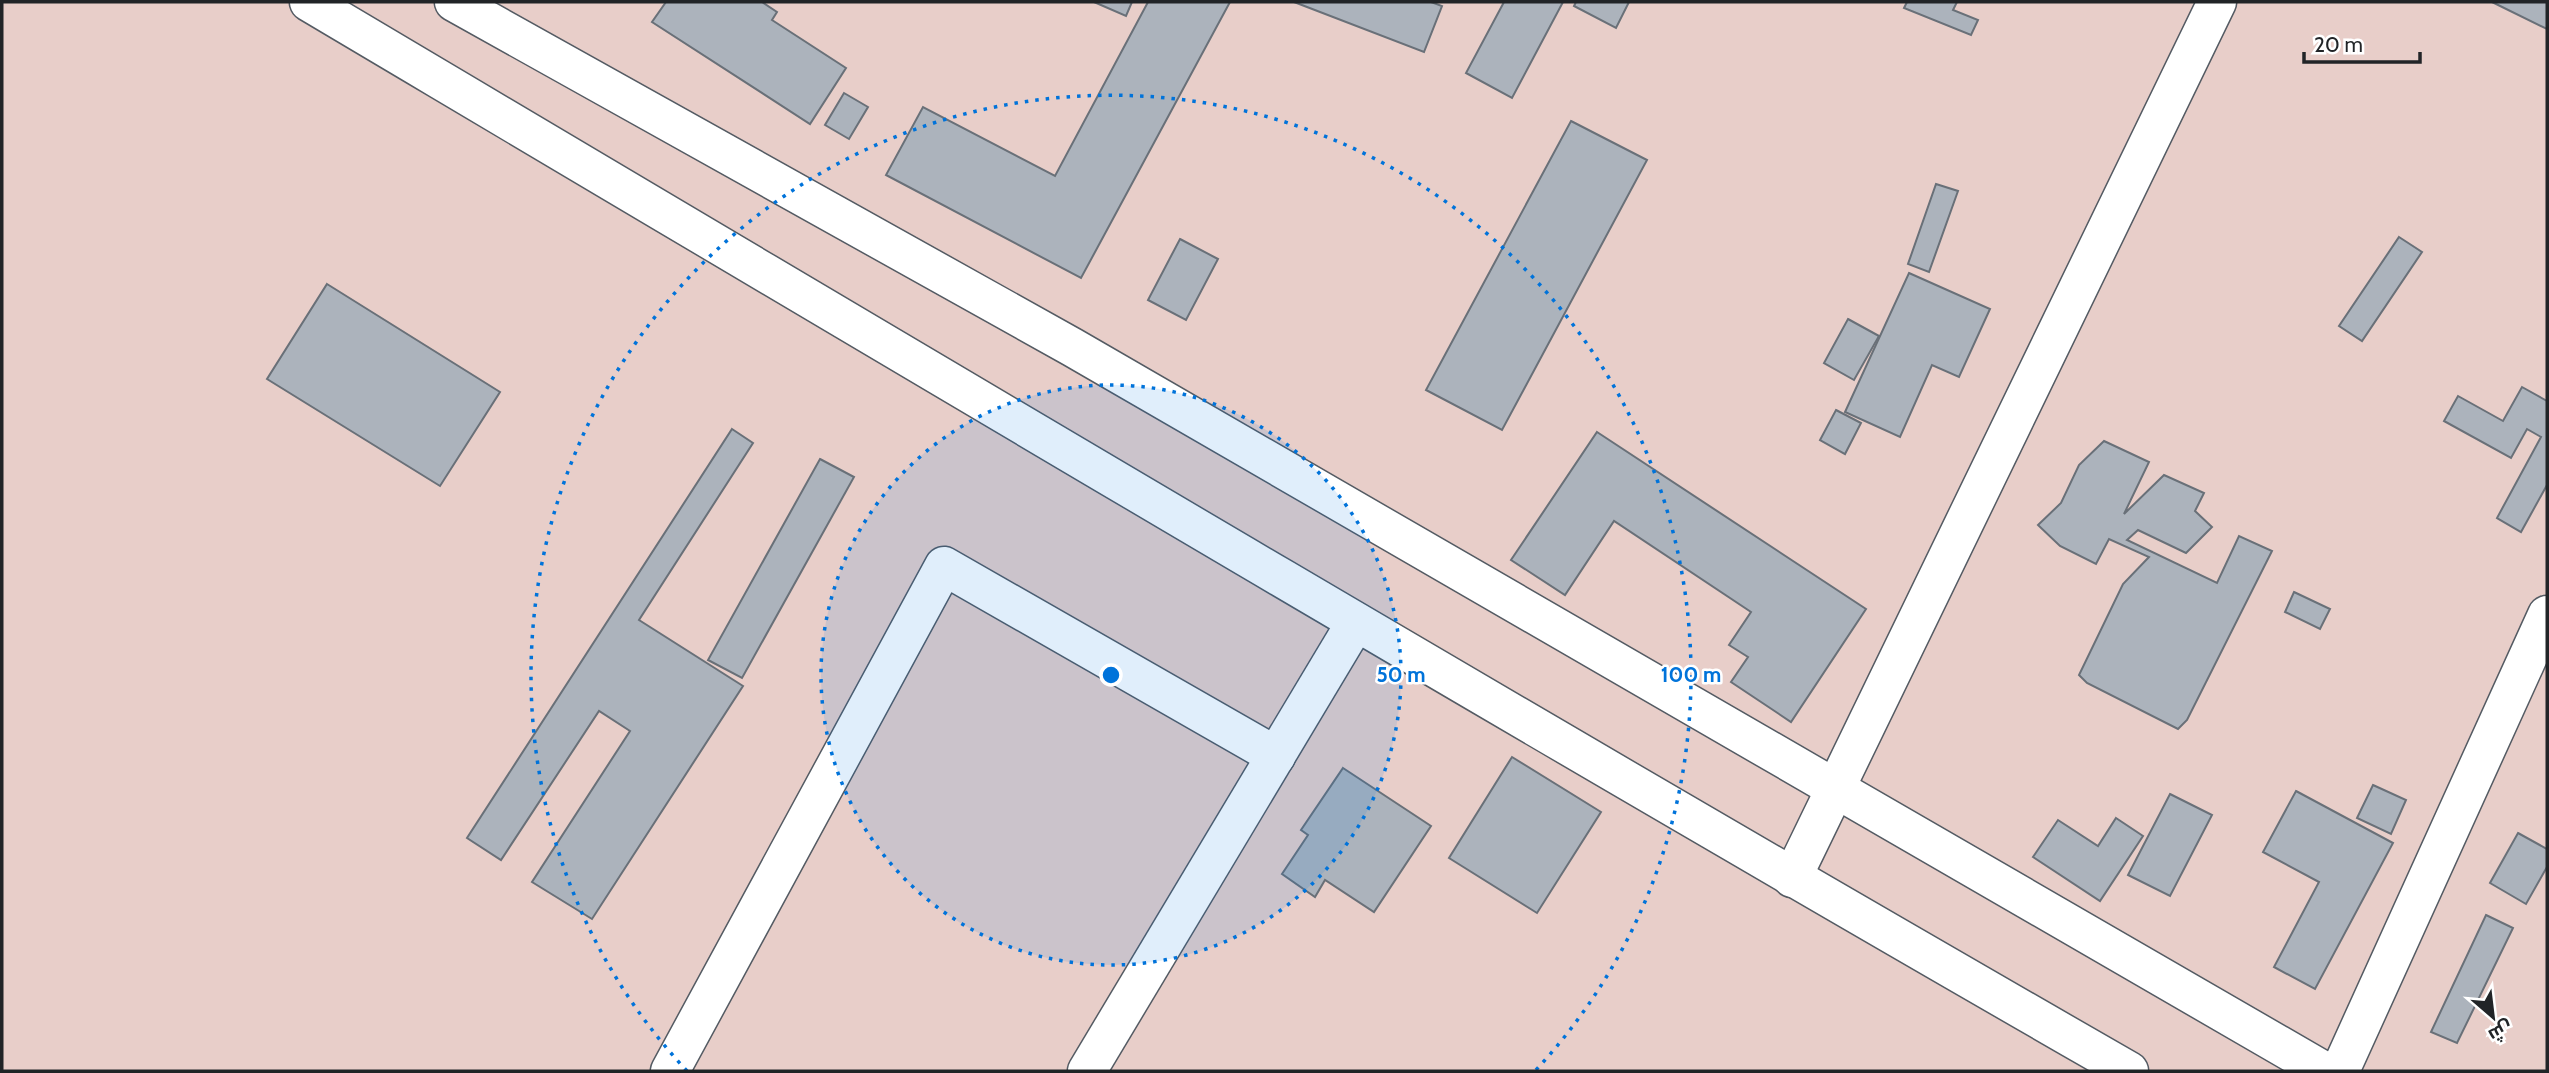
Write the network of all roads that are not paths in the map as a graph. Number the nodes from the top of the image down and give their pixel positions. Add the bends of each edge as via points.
1 (309, 2) edge
2 (454, 2) edge
3 (2217, 2) edge
4 (2547, 615) edge
5 (1356, 622) junction
6 (1276, 756) junction
7 (1835, 789) junction
8 (1792, 878) junction
9 (670, 1071) edge
10 (1087, 1071) edge
11 (2129, 1071) edge
12 (2325, 1071) edge
13 (2340, 1071) edge

1 - 5 street
2 - 7 street via 1072,347
3 - 7 street
4 - 13 street
5 - 6 street
5 - 8 street
6 - 9 street via 944,566
6 - 10 street
7 - 8 street
7 - 12 street
8 - 11 street

